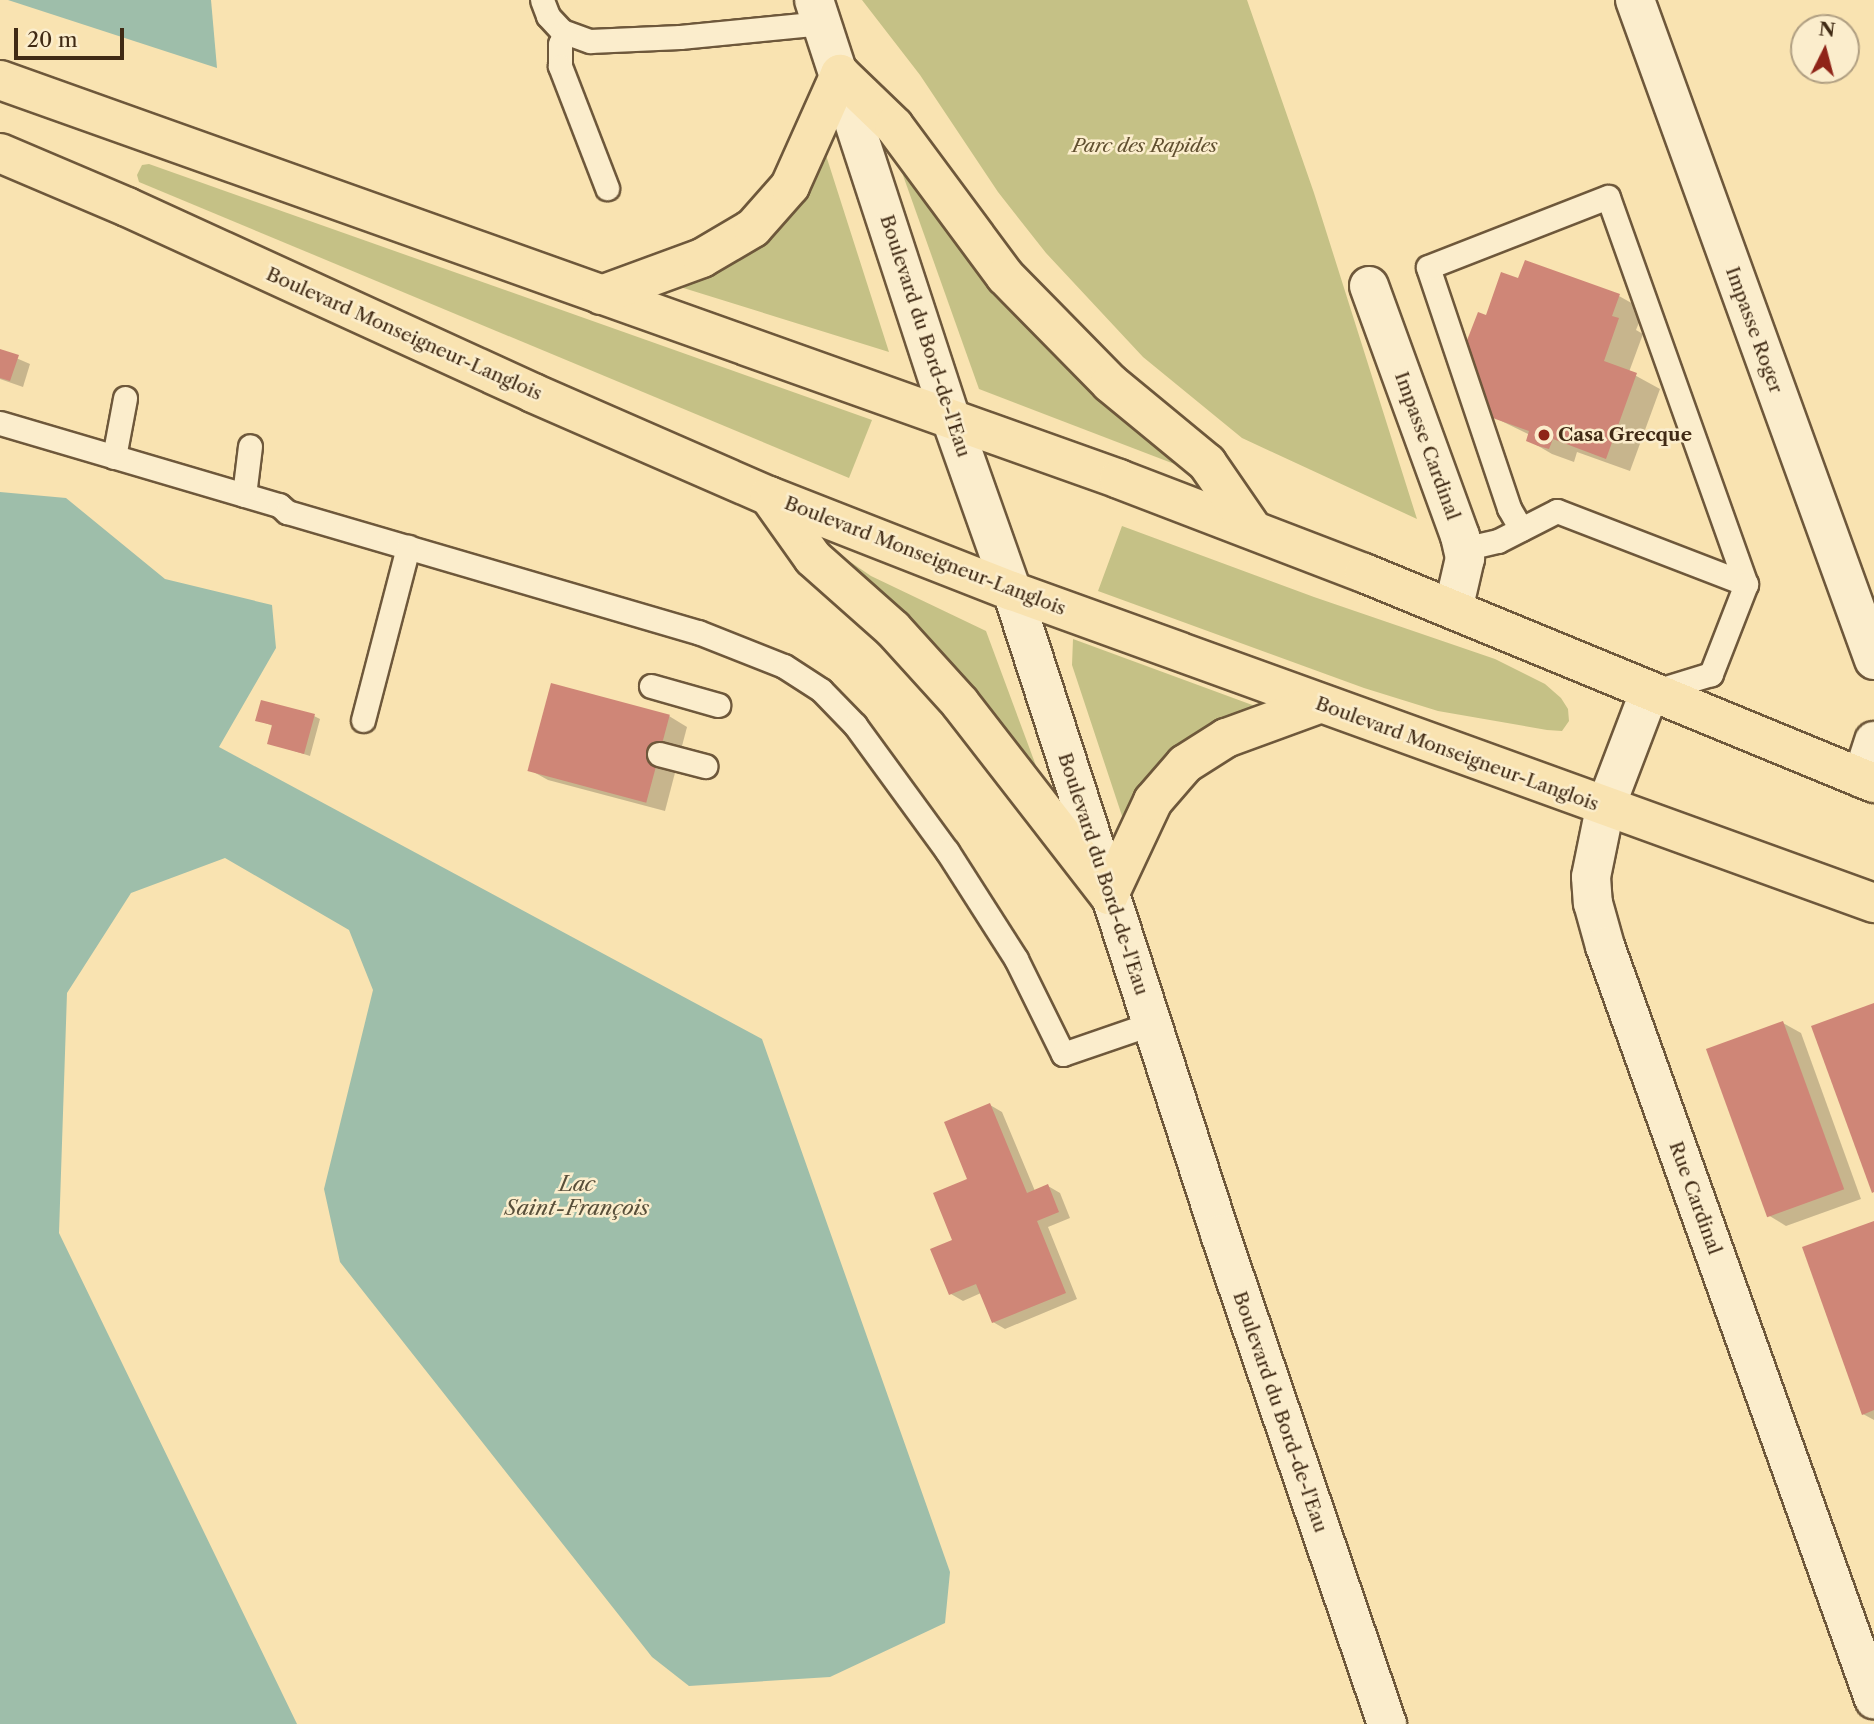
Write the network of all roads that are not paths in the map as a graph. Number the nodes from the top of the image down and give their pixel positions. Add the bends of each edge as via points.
1 (542, 0) edge
2 (1634, 0) edge
3 (818, 11) edge
4 (565, 33) junction
5 (840, 74) junction
6 (0, 80) edge
7 (0, 153) edge
8 (607, 188) dead end
9 (1369, 286) dead end
10 (601, 295) junction
11 (125, 398) dead end
12 (950, 416) junction
13 (0, 423) edge
14 (250, 446) dead end
15 (114, 457) junction
16 (244, 495) junction
17 (769, 496) junction
18 (1521, 529) junction
19 (1253, 530) junction
20 (408, 547) junction
21 (1463, 549) junction
22 (1746, 584) junction
23 (1012, 591) junction
24 (1453, 610) junction
25 (1874, 660) edge
26 (651, 686) dead end
27 (1649, 693) junction
28 (1319, 704) junction
29 (718, 705) dead end
30 (363, 720) dead end
31 (1874, 741) edge
32 (659, 754) dead end
33 (705, 766) dead end
34 (1868, 780) edge
35 (1605, 808) junction
36 (1109, 895) junction
37 (1874, 903) edge
38 (1153, 1023) junction
39 (1874, 1699) edge
40 (1387, 1724) edge

1 - 4 lane via 548,16
2 - 25 street, Impasse Roger
3 - 4 lane, Boulevard du Bord-de-l'Eau via 618,42
3 - 5 street, Boulevard du Bord-de-l'Eau
4 - 8 lane via 560,66
5 - 10 highway via 790,186 753,228 702,258
5 - 12 street, Boulevard du Bord-de-l'Eau
5 - 19 highway via 894,126 976,240 1022,294 1110,383 1207,463
6 - 10 highway
7 - 17 highway, Boulevard Monseigneur-Langlois
9 - 21 street, Impasse Cardinal
10 - 12 highway
11 - 15 lane
12 - 19 highway
12 - 23 street, Boulevard du Bord-de-l'Eau
13 - 15 lane
14 - 16 lane
15 - 16 lane
16 - 20 lane
17 - 23 highway, Boulevard Monseigneur-Langlois
17 - 36 highway via 813,558 893,629 960,703
18 - 21 lane via 1490,544
18 - 22 lane via 1557,511
18 - 22 lane via 1428,267 1608,197
19 - 24 highway
20 - 30 lane
20 - 38 lane via 698,632 801,676 855,725 953,860 1016,959 1063,1054
21 - 24 street, Impasse Cardinal via 1463,572
22 - 27 lane via 1711,674
23 - 28 highway, Boulevard Monseigneur-Langlois
23 - 36 street, Boulevard du Bord-de-l'Eau
24 - 27 highway
26 - 29 lane
27 - 34 highway
27 - 35 street, Rue Cardinal
28 - 35 highway, Boulevard Monseigneur-Langlois
28 - 36 highway via 1226,738 1185,764 1153,801
31 - 34 street
32 - 33 lane
35 - 37 highway, Boulevard Monseigneur-Langlois
35 - 39 street, Rue Cardinal via 1591,877 1598,922
36 - 38 street, Boulevard du Bord-de-l'Eau
38 - 40 street, Boulevard du Bord-de-l'Eau

